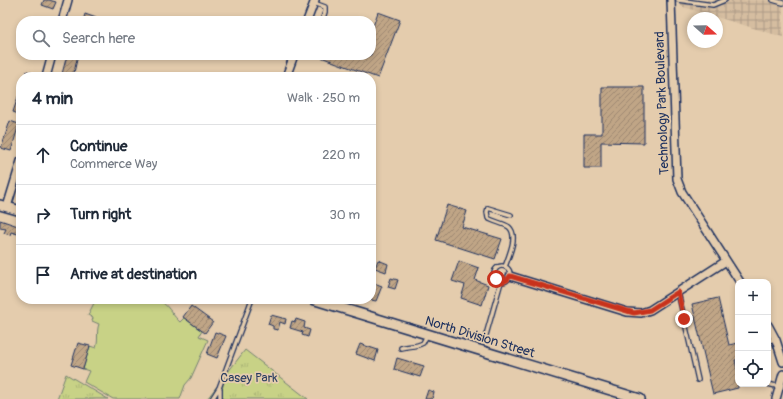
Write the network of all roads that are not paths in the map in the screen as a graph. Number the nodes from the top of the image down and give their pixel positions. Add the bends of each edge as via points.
1 (68, 0) edge
2 (671, 0) edge
3 (678, 0) edge
4 (725, 0) edge
5 (773, 0) edge
6 (315, 1) edge
7 (783, 3) edge
8 (63, 16) edge
9 (309, 16) edge
10 (324, 16) edge
11 (51, 60) edge
12 (292, 60) edge
13 (47, 72) edge
14 (288, 72) edge
15 (16, 174) edge
16 (3, 206) edge
17 (16, 210) edge
18 (511, 215) dead end
19 (726, 261) junction
20 (505, 267) junction
21 (510, 276) junction
22 (738, 279) edge
23 (501, 282) junction
24 (678, 292) junction
25 (250, 304) edge
26 (328, 304) edge
27 (771, 330) edge
28 (427, 334) junction
29 (486, 335) dead end
30 (776, 339) junction
31 (771, 340) edge
32 (401, 348) dead end
33 (783, 362) edge
34 (783, 374) edge
35 (698, 380) dead end
36 (221, 384) junction
37 (771, 385) edge
38 (780, 387) junction
39 (212, 399) edge
40 (220, 399) edge
41 (640, 399) edge
42 (776, 399) edge

1 - 8 street
2 - 19 street, Technology Park Boulevard via 677,178 682,192
3 - 4 lane via 713,5
5 - 7 lane
6 - 9 street
6 - 10 lane via 325,6
11 - 13 street
12 - 14 street
15 - 16 street
16 - 17 street
18 - 20 lane via 488,208 487,212 488,218 510,228 513,234 514,240
19 - 22 street, Technology Park Boulevard
19 - 24 street
20 - 21 lane
20 - 23 lane via 498,268 495,272 496,279
21 - 23 lane
21 - 24 street via 634,313 650,310
23 - 29 lane
24 - 35 lane
25 - 36 lane
26 - 28 street, North Division Street
27 - 30 street
28 - 32 lane via 423,343
28 - 41 street, North Division Street
30 - 31 lane
30 - 33 street
34 - 38 street
36 - 39 lane
36 - 40 lane
37 - 38 lane
38 - 42 street

